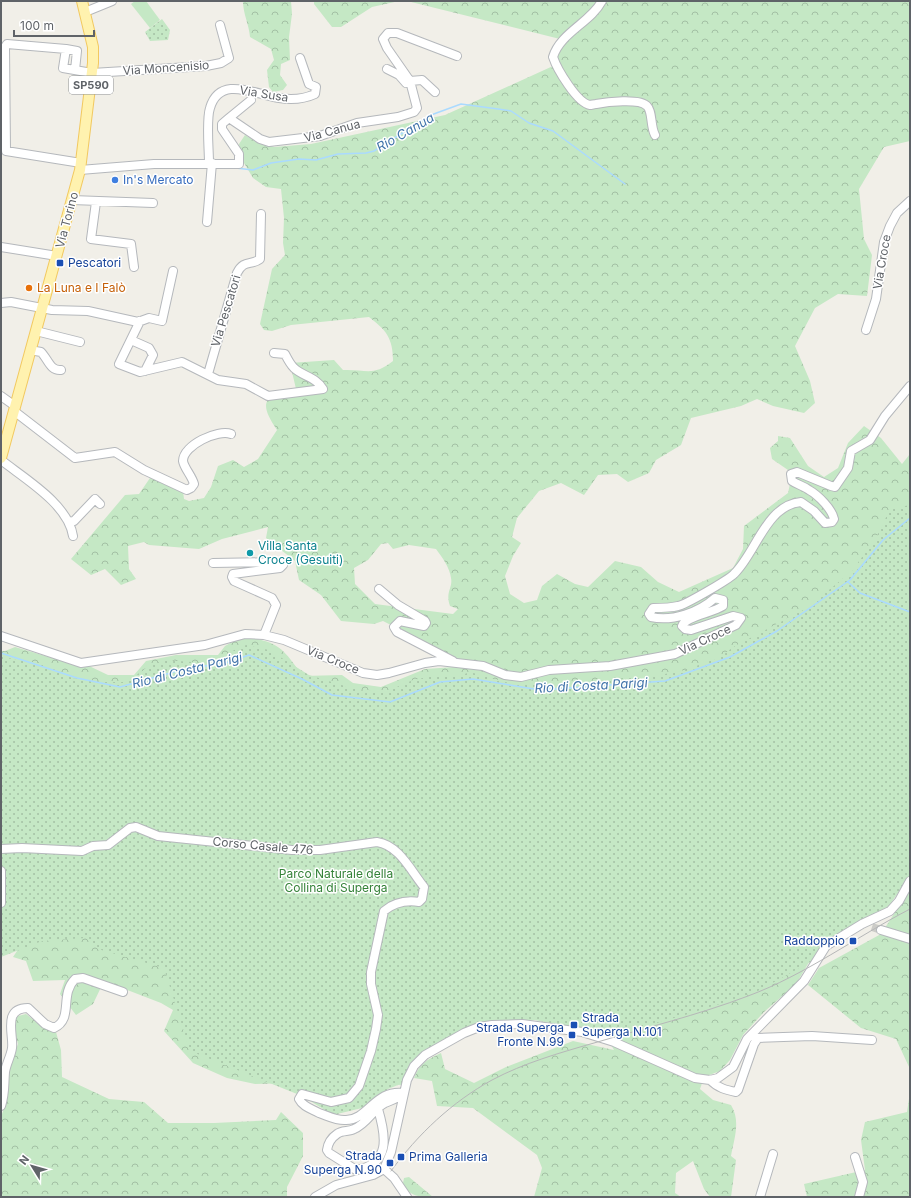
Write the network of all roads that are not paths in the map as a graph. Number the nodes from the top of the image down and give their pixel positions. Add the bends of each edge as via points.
1 (82, 1) edge
2 (112, 1) edge
3 (602, 1) edge
4 (85, 12) junction
5 (220, 24) dead end
6 (4, 44) edge
7 (66, 49) junction
8 (457, 56) dead end
9 (300, 58) dead end
10 (387, 69) dead end
11 (75, 70) junction
12 (92, 73) junction
13 (411, 84) junction
14 (435, 92) dead end
15 (251, 100) dead end
16 (229, 118) junction
17 (655, 134) dead end
18 (3, 151) edge
19 (210, 163) junction
20 (81, 167) junction
21 (72, 200) junction
22 (910, 201) edge
23 (96, 202) junction
24 (153, 203) dead end
25 (261, 214) dead end
26 (207, 222) dead end
27 (1, 247) edge
28 (57, 256) junction
29 (134, 267) dead end
30 (173, 272) dead end
31 (1, 303) edge
32 (43, 307) junction
33 (140, 321) junction
34 (866, 330) dead end
35 (36, 331) junction
36 (131, 340) junction
37 (80, 342) dead end
38 (30, 350) junction
39 (274, 353) dead end
40 (61, 370) dead end
41 (145, 370) junction
42 (208, 374) junction
43 (910, 386) edge
44 (1, 396) edge
45 (14, 409) junction
46 (231, 434) dead end
47 (1, 459) edge
48 (100, 504) dead end
49 (69, 522) junction
50 (73, 536) dead end
51 (213, 562) dead end
52 (379, 589) dead end
53 (264, 635) junction
54 (1, 636) edge
55 (454, 663) junction
56 (1, 849) edge
57 (1, 871) edge
58 (910, 881) edge
59 (1, 903) edge
60 (862, 924) junction
61 (872, 926) tunnel mouth
62 (881, 930) tunnel mouth
63 (910, 939) edge
64 (124, 992) dead end
65 (872, 1040) dead end
66 (710, 1080) junction
67 (404, 1093) junction
68 (1, 1106) edge
69 (378, 1110) junction
70 (773, 1154) dead end
71 (855, 1157) dead end
72 (384, 1169) junction
73 (315, 1197) edge
74 (407, 1197) edge
75 (760, 1197) edge
76 (859, 1197) edge

1 - 4 main road, Via Torino / SP590
2 - 4 street
3 - 17 street via 558,47 553,57 556,65 572,90 582,101 590,105 639,101 645,104
4 - 12 main road, Via Torino / SP590 via 93,47
5 - 12 street, Via Moncenisio via 229,58 220,63
6 - 7 street
6 - 18 street
7 - 11 street via 77,50
7 - 11 street via 63,68
8 - 13 street, Via Canua via 397,32 388,33 383,39 386,48
9 - 19 street, Via Susa via 309,84 316,87 315,94 305,98 280,99 240,88 227,89 214,97 209,109
10 - 13 street via 399,74
11 - 12 street
12 - 20 main road, Via Torino / SP590
13 - 14 street via 422,80
13 - 16 street, Via Canua via 417,108 414,112 357,123 300,140 264,141
15 - 16 street
16 - 19 street via 222,124 222,129 239,154 239,164
18 - 20 street
19 - 20 street
19 - 26 street
20 - 21 main road, Via Torino / SP590
21 - 23 street
21 - 28 main road, Via Torino / SP590
22 - 34 street, Via Croce via 897,213 884,242 876,299
23 - 24 street
23 - 29 street via 90,236 93,241 131,244
25 - 42 street, Via Pescatori via 260,259 248,262 237,273
27 - 28 street
28 - 32 main road, Via Torino / SP590
30 - 33 street via 162,321 149,318
31 - 32 street
32 - 33 street via 52,310 88,311
32 - 35 main road, Via Torino / SP590
33 - 36 street
35 - 37 street
35 - 38 main road, Via Torino / SP590
36 - 41 street via 149,348 153,355
36 - 41 street via 119,364 140,372
38 - 40 street via 41,352 51,366
38 - 45 main road, Via Torino / SP590
39 - 42 street via 285,354 293,367 318,381 323,389 268,396 246,384 218,380
41 - 42 street via 182,362
43 - 55 street, Via Croce via 870,440 851,451 848,468 838,485 830,486 797,472 791,474 792,481 809,490 824,503 834,515 832,522 826,523 801,502 793,503 773,518 749,556 733,575 679,606 653,608 649,614 654,618 676,617 702,608 715,598 723,600 723,606 714,612 688,619 682,626 684,629 691,630 739,616 740,621 736,625 675,654 610,666 549,670 521,676 505,675 483,666
44 - 45 street
45 - 46 street via 75,458 115,452 144,470 187,490 194,484 184,464 186,452 211,435 226,432
45 - 47 main road, Via Torino / SP590
47 - 49 street via 59,508
48 - 49 street via 95,499 74,521
49 - 50 street
51 - 53 street via 280,562 283,565 280,568 233,574 232,577 234,581 272,598 275,602
52 - 55 street via 426,623 424,626 400,621 394,628 397,632
53 - 54 street, Via Croce via 245,634 205,645 81,663
53 - 55 street, Via Croce via 284,640 363,673 377,675 439,661
56 - 67 street, Corso Casale 476 via 82,851 93,846 108,845 130,828 136,827 158,836 292,850 320,850 386,843 394,849 424,888 419,902 405,900 384,911 371,972 378,1016 371,1051 359,1086 349,1098 331,1102 302,1094 299,1099 306,1107 332,1118 346,1120 355,1119 387,1094
57 - 59 street
58 - 60 street via 890,911
60 - 61 street
60 - 66 street via 826,946 804,982 747,1039 733,1067
62 - 63 street
64 - 68 street via 83,978 75,978 68,987 66,1015 58,1027 54,1028 44,1024 28,1008 18,1011 10,1026 12,1043
65 - 66 street via 812,1036 758,1038 736,1092 716,1086
66 - 67 street via 680,1073 599,1036 551,1027 505,1024 474,1028 425,1055 414,1066
67 - 69 street via 397,1099 384,1103
67 - 72 street via 391,1152
69 - 69 street via 385,1132 383,1150 377,1161 356,1170 327,1150 333,1137 339,1132 354,1129
70 - 75 street
71 - 76 street via 863,1182
72 - 73 street via 373,1175 336,1185
72 - 74 street via 394,1178

